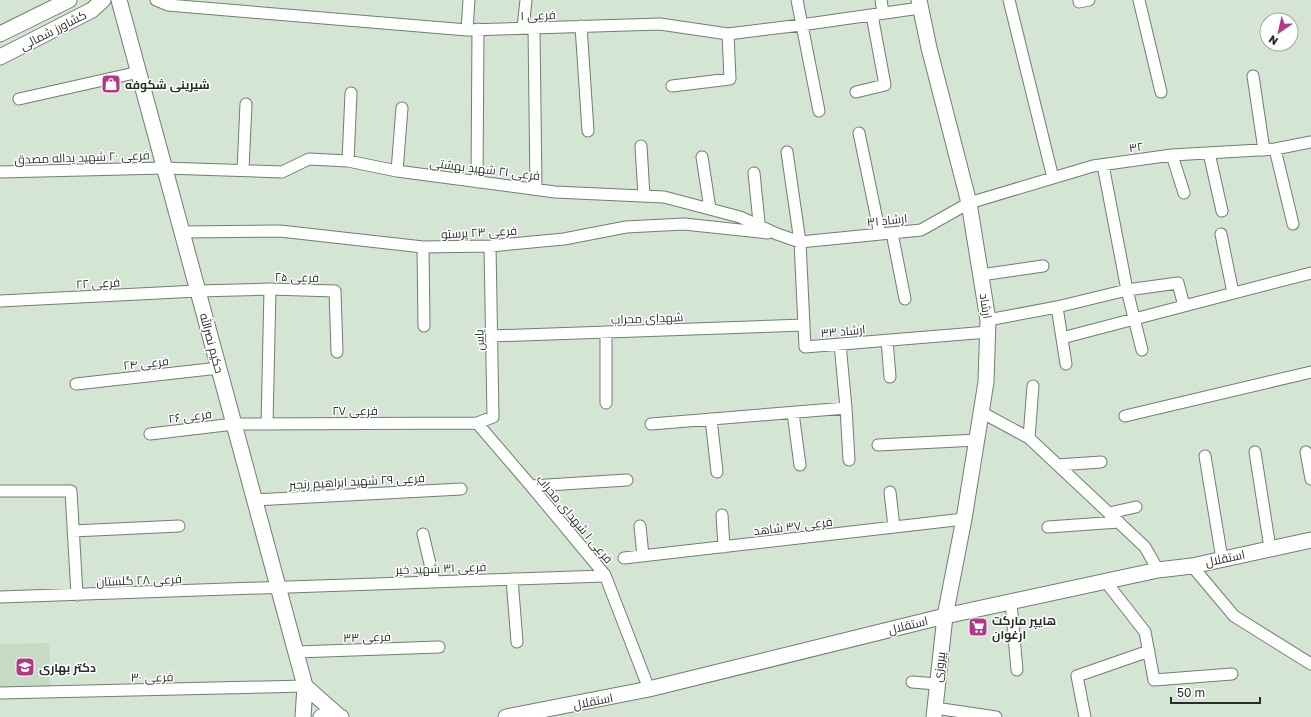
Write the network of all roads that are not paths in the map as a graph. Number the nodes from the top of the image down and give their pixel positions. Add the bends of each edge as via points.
1 (69, 0) edge
2 (103, 0) edge
3 (119, 0) edge
4 (156, 0) edge
5 (469, 0) edge
6 (526, 0) edge
7 (797, 0) edge
8 (881, 0) edge
9 (1079, 0) edge
10 (1089, 0) edge
11 (1139, 0) edge
12 (1012, 1) edge
13 (920, 4) edge
14 (877, 14) junction
15 (801, 25) junction
16 (581, 26) junction
17 (529, 28) junction
18 (472, 30) junction
19 (0, 34) edge
20 (728, 34) junction
21 (0, 57) edge
22 (138, 72) junction
23 (1253, 76) dead end
24 (672, 86) dead end
25 (856, 92) dead end
26 (1161, 92) dead end
27 (351, 93) dead end
28 (19, 99) dead end
29 (246, 104) dead end
30 (402, 108) dead end
31 (819, 111) dead end
32 (588, 130) dead end
33 (859, 133) dead end
34 (1311, 142) edge
35 (641, 146) dead end
36 (1269, 149) junction
37 (787, 152) dead end
38 (1209, 152) junction
39 (1172, 154) junction
40 (702, 157) dead end
41 (348, 162) junction
42 (1103, 165) junction
43 (164, 168) junction
44 (243, 170) junction
45 (397, 171) junction
46 (0, 172) edge
47 (754, 173) dead end
48 (1053, 178) junction
49 (477, 182) junction
50 (536, 189) junction
51 (1184, 193) dead end
52 (644, 196) junction
53 (969, 203) junction
54 (710, 209) junction
55 (1222, 212) dead end
56 (1293, 224) dead end
57 (760, 229) junction
58 (182, 232) junction
59 (892, 233) junction
60 (880, 234) junction
61 (1221, 234) dead end
62 (800, 242) junction
63 (490, 246) junction
64 (423, 247) junction
65 (1043, 266) dead end
66 (1311, 273) edge
67 (981, 275) junction
68 (270, 290) junction
69 (1127, 290) junction
70 (198, 291) junction
71 (1233, 293) junction
72 (904, 299) dead end
73 (0, 301) edge
74 (1184, 306) junction
75 (1057, 307) junction
76 (1135, 318) junction
77 (804, 325) junction
78 (424, 326) dead end
79 (988, 326) junction
80 (606, 332) junction
81 (492, 336) junction
82 (1062, 338) junction
83 (887, 340) junction
84 (840, 344) junction
85 (1142, 350) dead end
86 (337, 352) dead end
87 (1066, 364) dead end
88 (219, 368) junction
89 (1311, 372) edge
90 (890, 377) dead end
91 (76, 384) dead end
92 (1033, 386) dead end
93 (606, 403) dead end
94 (846, 408) junction
95 (793, 412) junction
96 (981, 412) junction
97 (1125, 416) dead end
98 (711, 419) junction
99 (477, 423) junction
100 (234, 424) junction
101 (267, 424) junction
102 (651, 424) dead end
103 (150, 434) dead end
104 (1029, 438) junction
105 (977, 440) junction
106 (878, 445) dead end
107 (1255, 452) dead end
108 (1306, 452) dead end
109 (1205, 456) dead end
110 (849, 460) dead end
111 (1101, 462) dead end
112 (800, 465) dead end
113 (1058, 465) junction
114 (717, 472) dead end
115 (1311, 479) edge
116 (627, 480) dead end
117 (531, 486) junction
118 (460, 489) dead end
119 (0, 491) edge
120 (890, 492) dead end
121 (254, 500) junction
122 (1136, 507) dead end
123 (1109, 513) junction
124 (722, 515) dead end
125 (964, 519) junction
126 (1118, 522) junction
127 (179, 526) dead end
128 (640, 526) dead end
129 (894, 527) junction
130 (1048, 527) dead end
131 (73, 531) junction
132 (423, 534) dead end
133 (1311, 540) edge
134 (724, 547) junction
135 (1270, 548) junction
136 (643, 556) junction
137 (624, 558) dead end
138 (1222, 559) junction
139 (1192, 566) junction
140 (1158, 570) junction
141 (605, 576) junction
142 (512, 579) junction
143 (434, 582) junction
144 (1106, 582) junction
145 (278, 588) junction
146 (77, 594) junction
147 (0, 597) edge
148 (1011, 603) junction
149 (945, 616) junction
150 (517, 642) dead end
151 (439, 647) dead end
152 (1149, 651) junction
153 (296, 652) junction
154 (1311, 664) edge
155 (1017, 670) dead end
156 (1232, 674) dead end
157 (912, 682) dead end
158 (937, 684) junction
159 (305, 686) junction
160 (649, 689) junction
161 (0, 693) edge
162 (934, 712) edge
163 (303, 717) edge
164 (321, 717) edge
165 (341, 717) edge
166 (506, 717) edge
167 (996, 717) edge
168 (1085, 717) edge

1 - 19 main road, کشاورز شمالی
2 - 21 main road, کشاورز شمالی via 92,10
3 - 22 main road, حکیم نصرالله
4 - 18 street, فرعی ۱ via 168,5
5 - 18 street
6 - 17 street
7 - 15 street
8 - 14 street
9 - 10 street
11 - 26 street
12 - 48 street
13 - 14 street, فرعی ۱
13 - 53 main road, ارشاد via 928,48
14 - 15 street, فرعی ۱
14 - 25 street via 885,85
15 - 20 street, فرعی ۱
15 - 31 street
16 - 17 street, فرعی ۱
16 - 20 street, فرعی ۱ via 660,24
16 - 32 street
17 - 18 street, فرعی ۱
17 - 50 street
18 - 49 street
20 - 24 street via 730,80
22 - 28 street
22 - 43 main road, حکیم نصرالله
23 - 36 street
27 - 41 street
29 - 44 street
30 - 45 street
33 - 60 street
34 - 36 street, ۳۲
35 - 52 street
36 - 38 street, ۳۲
36 - 56 street
37 - 62 street, ارشاد ۳۳
38 - 39 street, ۳۲
38 - 55 street
39 - 42 street, ۳۲
39 - 51 street
40 - 54 street
41 - 44 street, فرعی ۲۱ شهید بهشتی via 309,159 282,172
41 - 45 street, فرعی ۲۱ شهید بهشتی
42 - 48 street, ۳۲
42 - 69 street
43 - 44 street, فرعی ۲۱ شهید بهشتی
43 - 46 street, فرعی ۲۰ شهید یداله مصدق
43 - 58 main road, حکیم نصرالله
45 - 49 street, فرعی ۲۱ شهید بهشتی
47 - 57 street
48 - 53 street, ۳۲
49 - 50 street, فرعی ۲۱ شهید بهشتی
50 - 52 street, فرعی ۲۱ شهید بهشتی
52 - 54 street, فرعی ۲۱ شهید بهشتی via 664,197
53 - 59 street, ارشاد ۳۱ via 921,230
53 - 67 main road, ارشاد
54 - 57 street, فرعی ۲۱ شهید بهشتی via 740,217
57 - 62 street, فرعی ۲۱ شهید بهشتی
57 - 63 street, فرعی ۲۳ پرستو via 669,224 626,227 564,238
58 - 64 street, فرعی ۲۳ پرستو via 280,231
58 - 70 main road, حکیم نصرالله
59 - 60 street, ارشاد ۳۱
59 - 72 street
60 - 62 street, ارشاد ۳۱
61 - 71 street
62 - 77 street, ارشاد ۳۳
63 - 64 street, فرعی ۲۳ پرستو
63 - 81 street, یاس
64 - 78 street
65 - 67 street
66 - 71 street
67 - 79 main road, ارشاد
68 - 70 street, فرعی ۲۵
68 - 86 street, فرعی ۲۵ via 335,291
68 - 101 street
69 - 74 street, ارشاد ۳۳ via 1178,283
69 - 75 street, ارشاد ۳۳
69 - 76 street
70 - 73 street, فرعی ۲۲
70 - 88 main road, حکیم نصرالله
71 - 74 street
74 - 76 street
75 - 79 street, ارشاد ۳۳
75 - 82 street
76 - 82 street
76 - 85 street
77 - 80 street, شهدای محراب
77 - 84 street, ارشاد ۳۳ via 805,347
79 - 83 street, ارشاد ۳۳
79 - 96 main road, ارشاد via 986,382
80 - 81 street, شهدای محراب
80 - 93 street
81 - 99 street, یاس via 493,417
82 - 87 street
83 - 84 street, ارشاد ۳۳
83 - 90 street
84 - 94 street
88 - 91 street, فرعی ۲۴
88 - 100 main road, حکیم نصرالله
89 - 97 street
92 - 104 street
94 - 95 street
94 - 110 street
95 - 98 street
95 - 112 street
96 - 104 street
96 - 105 main road, ارشاد
98 - 102 street
98 - 114 street
99 - 101 street, فرعی ۲۷
99 - 117 street, فرعی ۱ شهدای محراب
100 - 101 street, فرعی ۲۷
100 - 103 street, فرعی ۲۶
100 - 121 main road, حکیم نصرالله
104 - 113 street
105 - 106 street
105 - 125 main road, ارشاد
107 - 135 street
108 - 115 street
109 - 138 street
111 - 113 street
113 - 123 street
116 - 117 street
117 - 141 street, فرعی ۱ شهدای محراب
118 - 121 street, فرعی ۲۹ شهید ابراهیم رنجبر
119 - 131 street via 71,491
120 - 129 street
121 - 145 main road, حکیم نصرالله
122 - 123 street
123 - 126 street
124 - 134 street
125 - 129 street, فرعی ۳۷ شاهد
125 - 149 main road, ارشاد
126 - 130 street
126 - 140 street via 1145,547
127 - 131 street
128 - 136 street
129 - 134 street, فرعی ۳۷ شاهد
131 - 146 street
132 - 143 street
133 - 135 main road, استقلال
134 - 136 street, فرعی ۳۷ شاهد
135 - 138 main road, استقلال
136 - 137 street, فرعی ۳۷ شاهد
138 - 139 main road, استقلال
139 - 140 main road, استقلال
139 - 154 street via 1234,616
140 - 144 main road, استقلال
141 - 142 street, فرعی ۳۱ شهید خیر
141 - 160 street, فرعی ۱ شهدای محراب
142 - 143 street, فرعی ۳۱ شهید خیر
142 - 150 street
143 - 145 street, فرعی ۳۱ شهید خیر
144 - 148 main road, استقلال
144 - 152 street via 1145,632
145 - 146 street, فرعی ۲۸ گلستان
145 - 153 main road, حکیم نصرالله
146 - 147 street, فرعی ۲۸ گلستان
148 - 149 main road, استقلال
148 - 155 street
149 - 158 main road, پیروزی
149 - 160 main road, استقلال
151 - 153 street, فرعی ۳۳
152 - 156 street via 1154,680
152 - 168 street via 1077,676
153 - 159 main road, حکیم نصرالله
157 - 158 street
158 - 162 main road, پیروزی
159 - 161 street, فرعی ۳۰
159 - 163 main road, حکیم نصرالله
159 - 165 main road
160 - 166 main road, استقلال
162 - 167 street
164 - 165 main road

